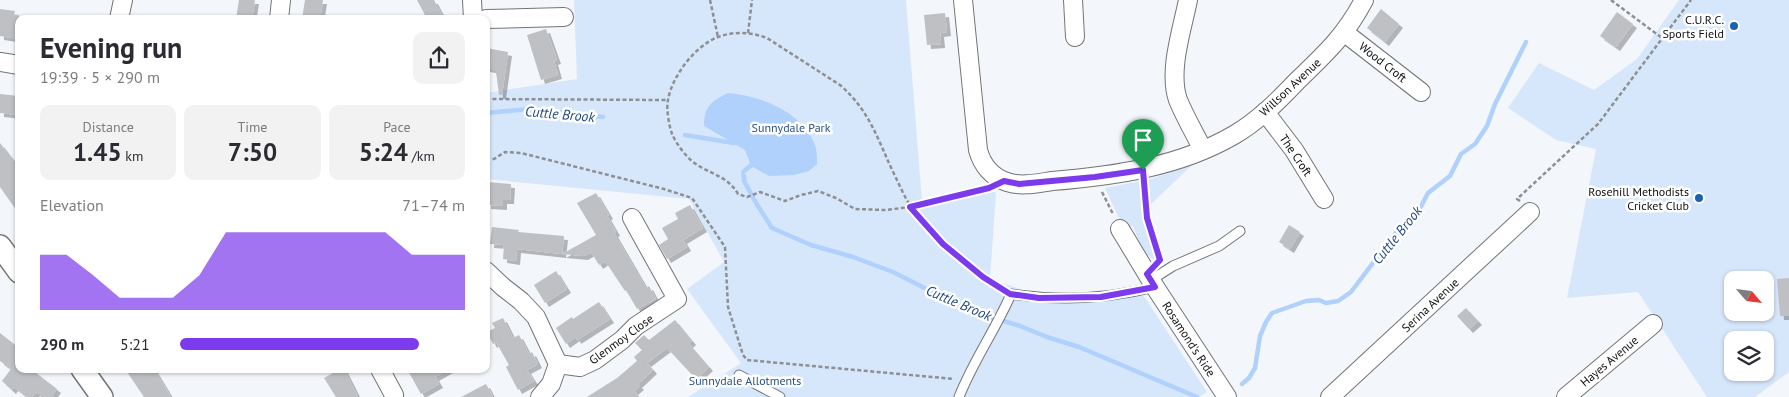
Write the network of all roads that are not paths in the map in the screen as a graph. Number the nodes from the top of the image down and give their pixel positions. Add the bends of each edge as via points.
1 (123, 0) edge
2 (281, 0) edge
3 (472, 0) edge
4 (963, 0) edge
5 (1073, 0) edge
6 (1188, 0) edge
7 (1364, 0) edge
8 (120, 15) edge
9 (279, 15) edge
10 (473, 15) edge
11 (564, 17) dead end
12 (490, 19) edge
13 (1345, 33) junction
14 (1075, 37) dead end
15 (0, 62) edge
16 (15, 65) edge
17 (1421, 92) dead end
18 (1265, 112) junction
19 (1203, 150) junction
20 (1324, 199) dead end
21 (1530, 212) road end
22 (632, 218) dead end
23 (1120, 229) road end
24 (1240, 231) dead end
25 (0, 246) edge
26 (15, 267) edge
27 (490, 275) edge
28 (1151, 280) junction
29 (1653, 324) dead end
30 (558, 364) junction
31 (85, 373) edge
32 (382, 373) edge
33 (739, 375) dead end
34 (394, 395) dead end
35 (102, 397) edge
36 (540, 397) edge
37 (780, 397) edge
38 (958, 397) edge
39 (1227, 397) edge
40 (1330, 397) edge
41 (1566, 397) edge

1 - 8 street
2 - 9 street
3 - 10 street
4 - 19 street, Willson Avenue via 978,150 988,170 1004,181 1019,184 1143,170
5 - 14 street
6 - 19 street via 1174,80 1178,100
7 - 13 street, Willson Avenue
11 - 12 street
13 - 17 street, Wood Croft
13 - 18 street, Willson Avenue
15 - 16 street
18 - 19 street, Willson Avenue via 1234,135
18 - 20 street, The Croft via 1294,150
21 - 40 street, Serina Avenue
22 - 30 street, Glenmoy Close via 677,300 636,326 595,360 580,367
23 - 28 street, Rosamond's Ride
24 - 28 lane via 1219,246 1173,266
25 - 26 street
27 - 30 street via 536,317
28 - 38 lane via 1101,297 1039,298 1010,294
28 - 39 street, Rosamond's Ride
29 - 41 street, Hayes Avenue
30 - 36 street via 550,384
31 - 35 street
32 - 34 street
33 - 37 lane

